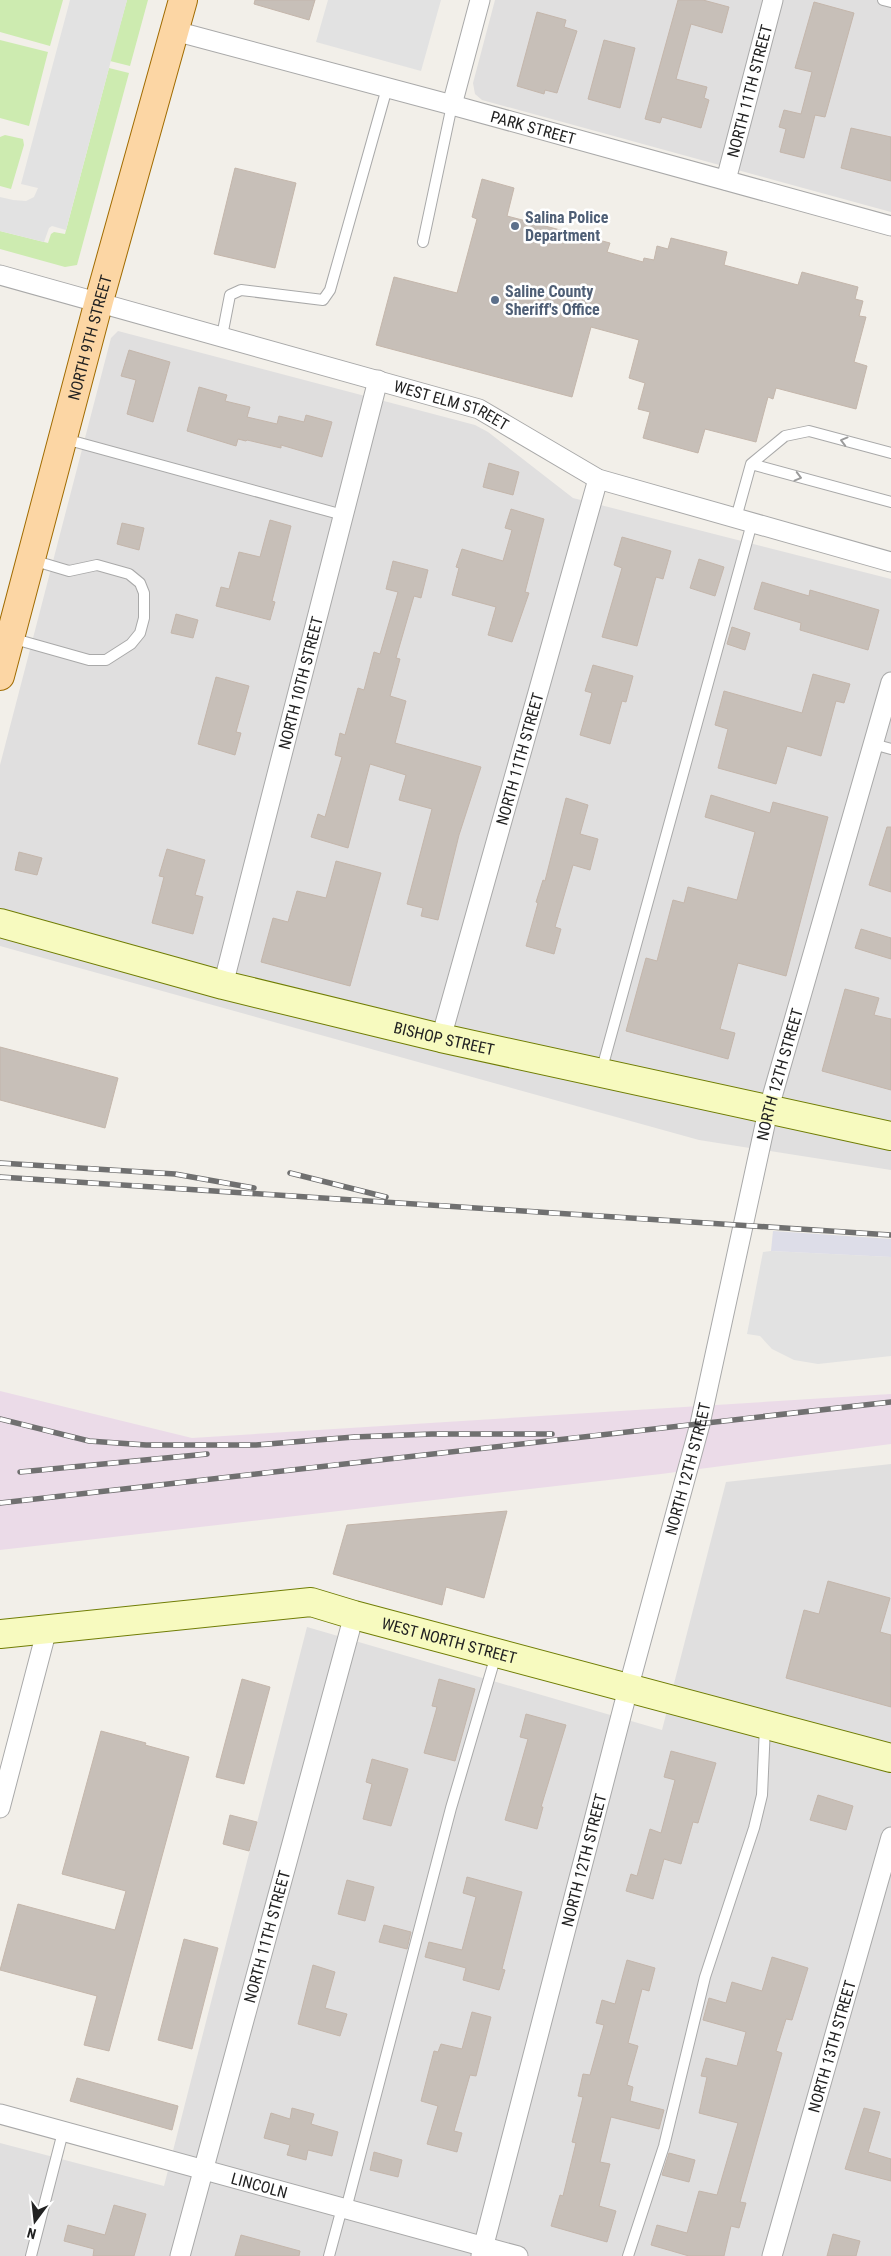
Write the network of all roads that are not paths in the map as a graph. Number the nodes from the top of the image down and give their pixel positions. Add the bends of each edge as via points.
1 (183, 0) edge
2 (480, 0) edge
3 (773, 0) edge
4 (883, 0) edge
5 (891, 2) edge
6 (175, 31) junction
7 (387, 88) junction
8 (452, 105) junction
9 (726, 180) junction
10 (891, 226) edge
11 (422, 242) dead end
12 (0, 275) edge
13 (99, 301) junction
14 (222, 336) junction
15 (378, 380) junction
16 (63, 438) junction
17 (891, 453) edge
18 (751, 464) junction
19 (598, 479) junction
20 (891, 502) edge
21 (343, 515) junction
22 (744, 520) junction
23 (31, 559) junction
24 (891, 562) edge
25 (10, 637) junction
26 (0, 676) edge
27 (891, 682) edge
28 (882, 747) edge
29 (0, 923) edge
30 (223, 985) junction
31 (441, 1038) junction
32 (601, 1073) junction
33 (768, 1111) junction
34 (891, 1136) edge
35 (354, 1615) junction
36 (48, 1629) junction
37 (0, 1634) edge
38 (496, 1654) junction
39 (628, 1689) junction
40 (765, 1725) junction
41 (891, 1758) edge
42 (0, 1808) edge
43 (891, 1838) edge
44 (0, 2114) edge
45 (63, 2132) junction
46 (204, 2170) junction
47 (344, 2208) junction
48 (482, 2251) edge
49 (32, 2256) edge
50 (180, 2256) edge
51 (329, 2256) edge
52 (518, 2256) edge
53 (628, 2256) edge
54 (772, 2256) edge

1 - 6 main road, NORTH 9TH STREET
2 - 8 street
3 - 9 street, NORTH 11TH STREET
4 - 5 lane
6 - 7 street, PARK STREET
6 - 13 main road, NORTH 9TH STREET
7 - 8 street, PARK STREET
7 - 14 lane via 330,290 323,300 241,290 230,295
8 - 9 street, PARK STREET
8 - 11 lane
9 - 10 street, PARK STREET
12 - 13 street, WEST ELM STREET
13 - 14 street, WEST ELM STREET
13 - 16 main road, NORTH 9TH STREET
14 - 15 street, WEST ELM STREET
15 - 19 street, WEST ELM STREET via 479,409
15 - 21 street, NORTH 10TH STREET
16 - 21 lane
16 - 23 main road, NORTH 9TH STREET
17 -> 18 lane via 809,431 785,436
18 -> 20 lane
18 - 22 lane
19 - 22 street, WEST ELM STREET
19 - 31 street, NORTH 11TH STREET
21 - 30 street, NORTH 10TH STREET
22 - 24 street, WEST ELM STREET
22 - 32 lane
23 - 25 main road, NORTH 9TH STREET
23 - 25 lane via 69,571 97,565 129,574 140,582 144,593 140,633 131,644 106,660 89,660
25 - 26 main road, NORTH 9TH STREET
27 - 28 street, NORTH 12TH STREET
28 - 33 street, NORTH 12TH STREET
29 - 30 street, BISHOP STREET
30 - 31 street, BISHOP STREET
31 - 32 street, BISHOP STREET
32 - 33 street, BISHOP STREET
33 - 34 street, BISHOP STREET
33 - 39 street, NORTH 12TH STREET via 700,1424
35 - 36 street, WEST NORTH STREET via 311,1602
35 - 38 street, WEST NORTH STREET
35 - 46 street, NORTH 11TH STREET
36 - 37 street, WEST NORTH STREET
36 - 42 street
38 - 39 street, WEST NORTH STREET
38 - 47 lane via 451,1808
39 - 40 street, WEST NORTH STREET
39 - 48 street, NORTH 12TH STREET
40 - 41 street, WEST NORTH STREET
40 - 53 lane via 762,1795 754,1828 705,1977 664,2146
43 - 54 street, NORTH 13TH STREET
44 - 45 street, LINCOLN
45 - 46 street, LINCOLN
45 - 49 lane
46 - 47 street, LINCOLN
46 - 50 street, NORTH 11TH STREET
47 - 48 street, LINCOLN
47 - 51 lane
48 - 52 street, LINCOLN

